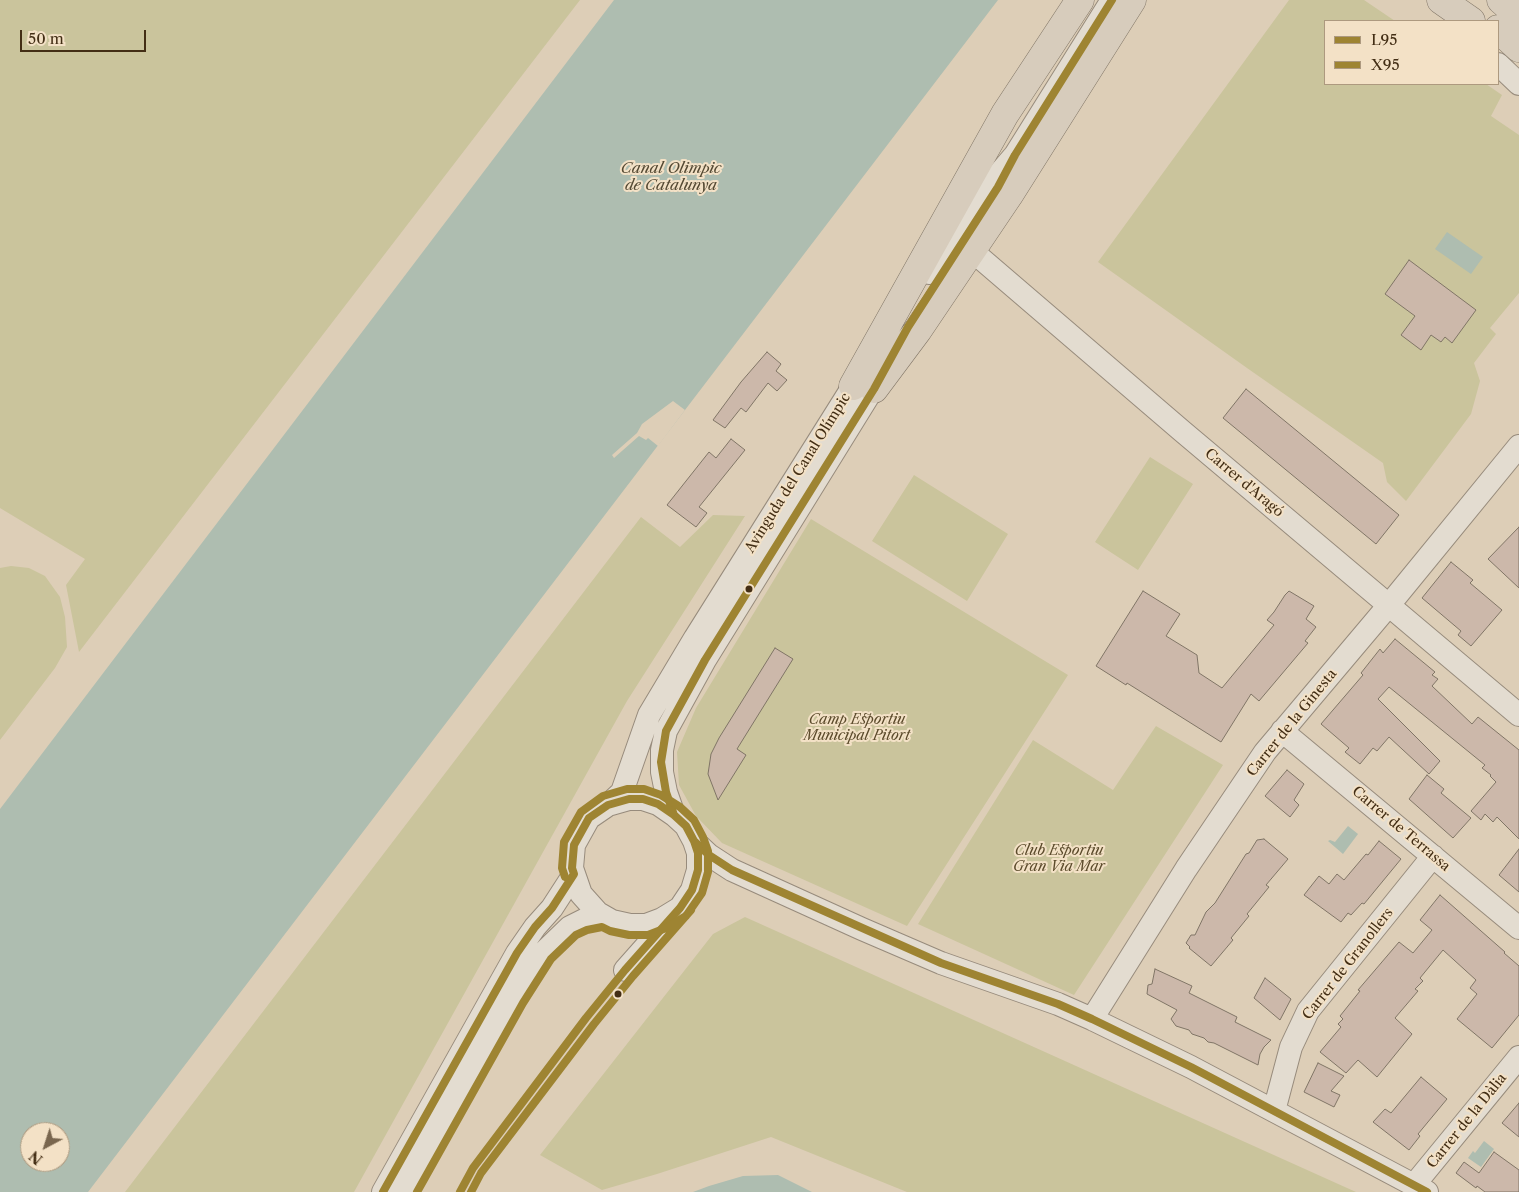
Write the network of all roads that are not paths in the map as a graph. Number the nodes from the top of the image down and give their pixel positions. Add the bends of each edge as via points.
1 (1080, 0) edge
2 (1112, 0) edge
3 (1132, 0) edge
4 (1430, 0) edge
5 (1441, 0) edge
6 (1466, 0) edge
7 (1501, 0) edge
8 (1519, 16) edge
9 (1449, 20) edge
10 (1470, 20) edge
11 (1488, 20) edge
12 (1499, 30) edge
13 (1499, 41) edge
14 (1519, 48) edge
15 (1519, 55) edge
16 (1499, 65) edge
17 (1519, 84) edge
18 (971, 250) junction
19 (864, 387) junction
20 (1519, 446) edge
21 (1389, 605) junction
22 (1519, 715) edge
23 (1282, 731) junction
24 (608, 804) junction
25 (674, 814) junction
26 (694, 841) junction
27 (1433, 856) junction
28 (732, 870) junction
29 (574, 874) junction
30 (694, 883) junction
31 (680, 908) junction
32 (612, 920) junction
33 (1519, 928) edge
34 (1092, 1019) junction
35 (1519, 1057) edge
36 (1274, 1111) junction
37 (1420, 1188) edge
38 (382, 1192) edge
39 (406, 1192) edge

1 - 19 highway via 1005,114
2 - 19 street, Avinguda del Canal Olímpic via 1015,155 957,232
3 - 18 highway
4 - 9 street
5 - 10 highway
6 - 11 highway
7 - 8 highway
12 - 14 highway
13 - 15 highway
16 - 17 street
18 - 19 highway via 918,330
18 - 21 street, Carrer d'Aragó
19 - 24 street, Avinguda del Canal Olímpic via 700,630 649,714 622,792
19 - 25 street, Avinguda del Canal Olímpic via 666,731 662,772
20 - 21 street, Carrer de la Ginesta
21 - 22 street, Carrer d'Aragó
21 - 23 street, Carrer de la Ginesta
23 - 27 street, Carrer de Terrassa
23 - 34 street, Carrer de la Ginesta via 1186,869
24 - 25 street via 643,799
24 - 29 street via 589,818 574,845
25 - 26 street
26 - 28 street
26 - 30 street via 698,870
27 - 33 street, Carrer de Terrassa
27 - 36 street, Carrer de Granollers via 1308,1011 1291,1047
28 - 30 street via 713,871
28 - 34 street via 941,963
29 - 32 street via 581,894 598,913
29 - 38 street via 517,953
30 - 31 street
31 - 32 street via 662,920 646,924 630,925
31 - 32 street via 625,970 632,941 628,932
32 - 39 street via 584,920 570,927 543,953 514,998
34 - 36 street
35 - 37 street, Carrer de la Dàlia
36 - 37 street

